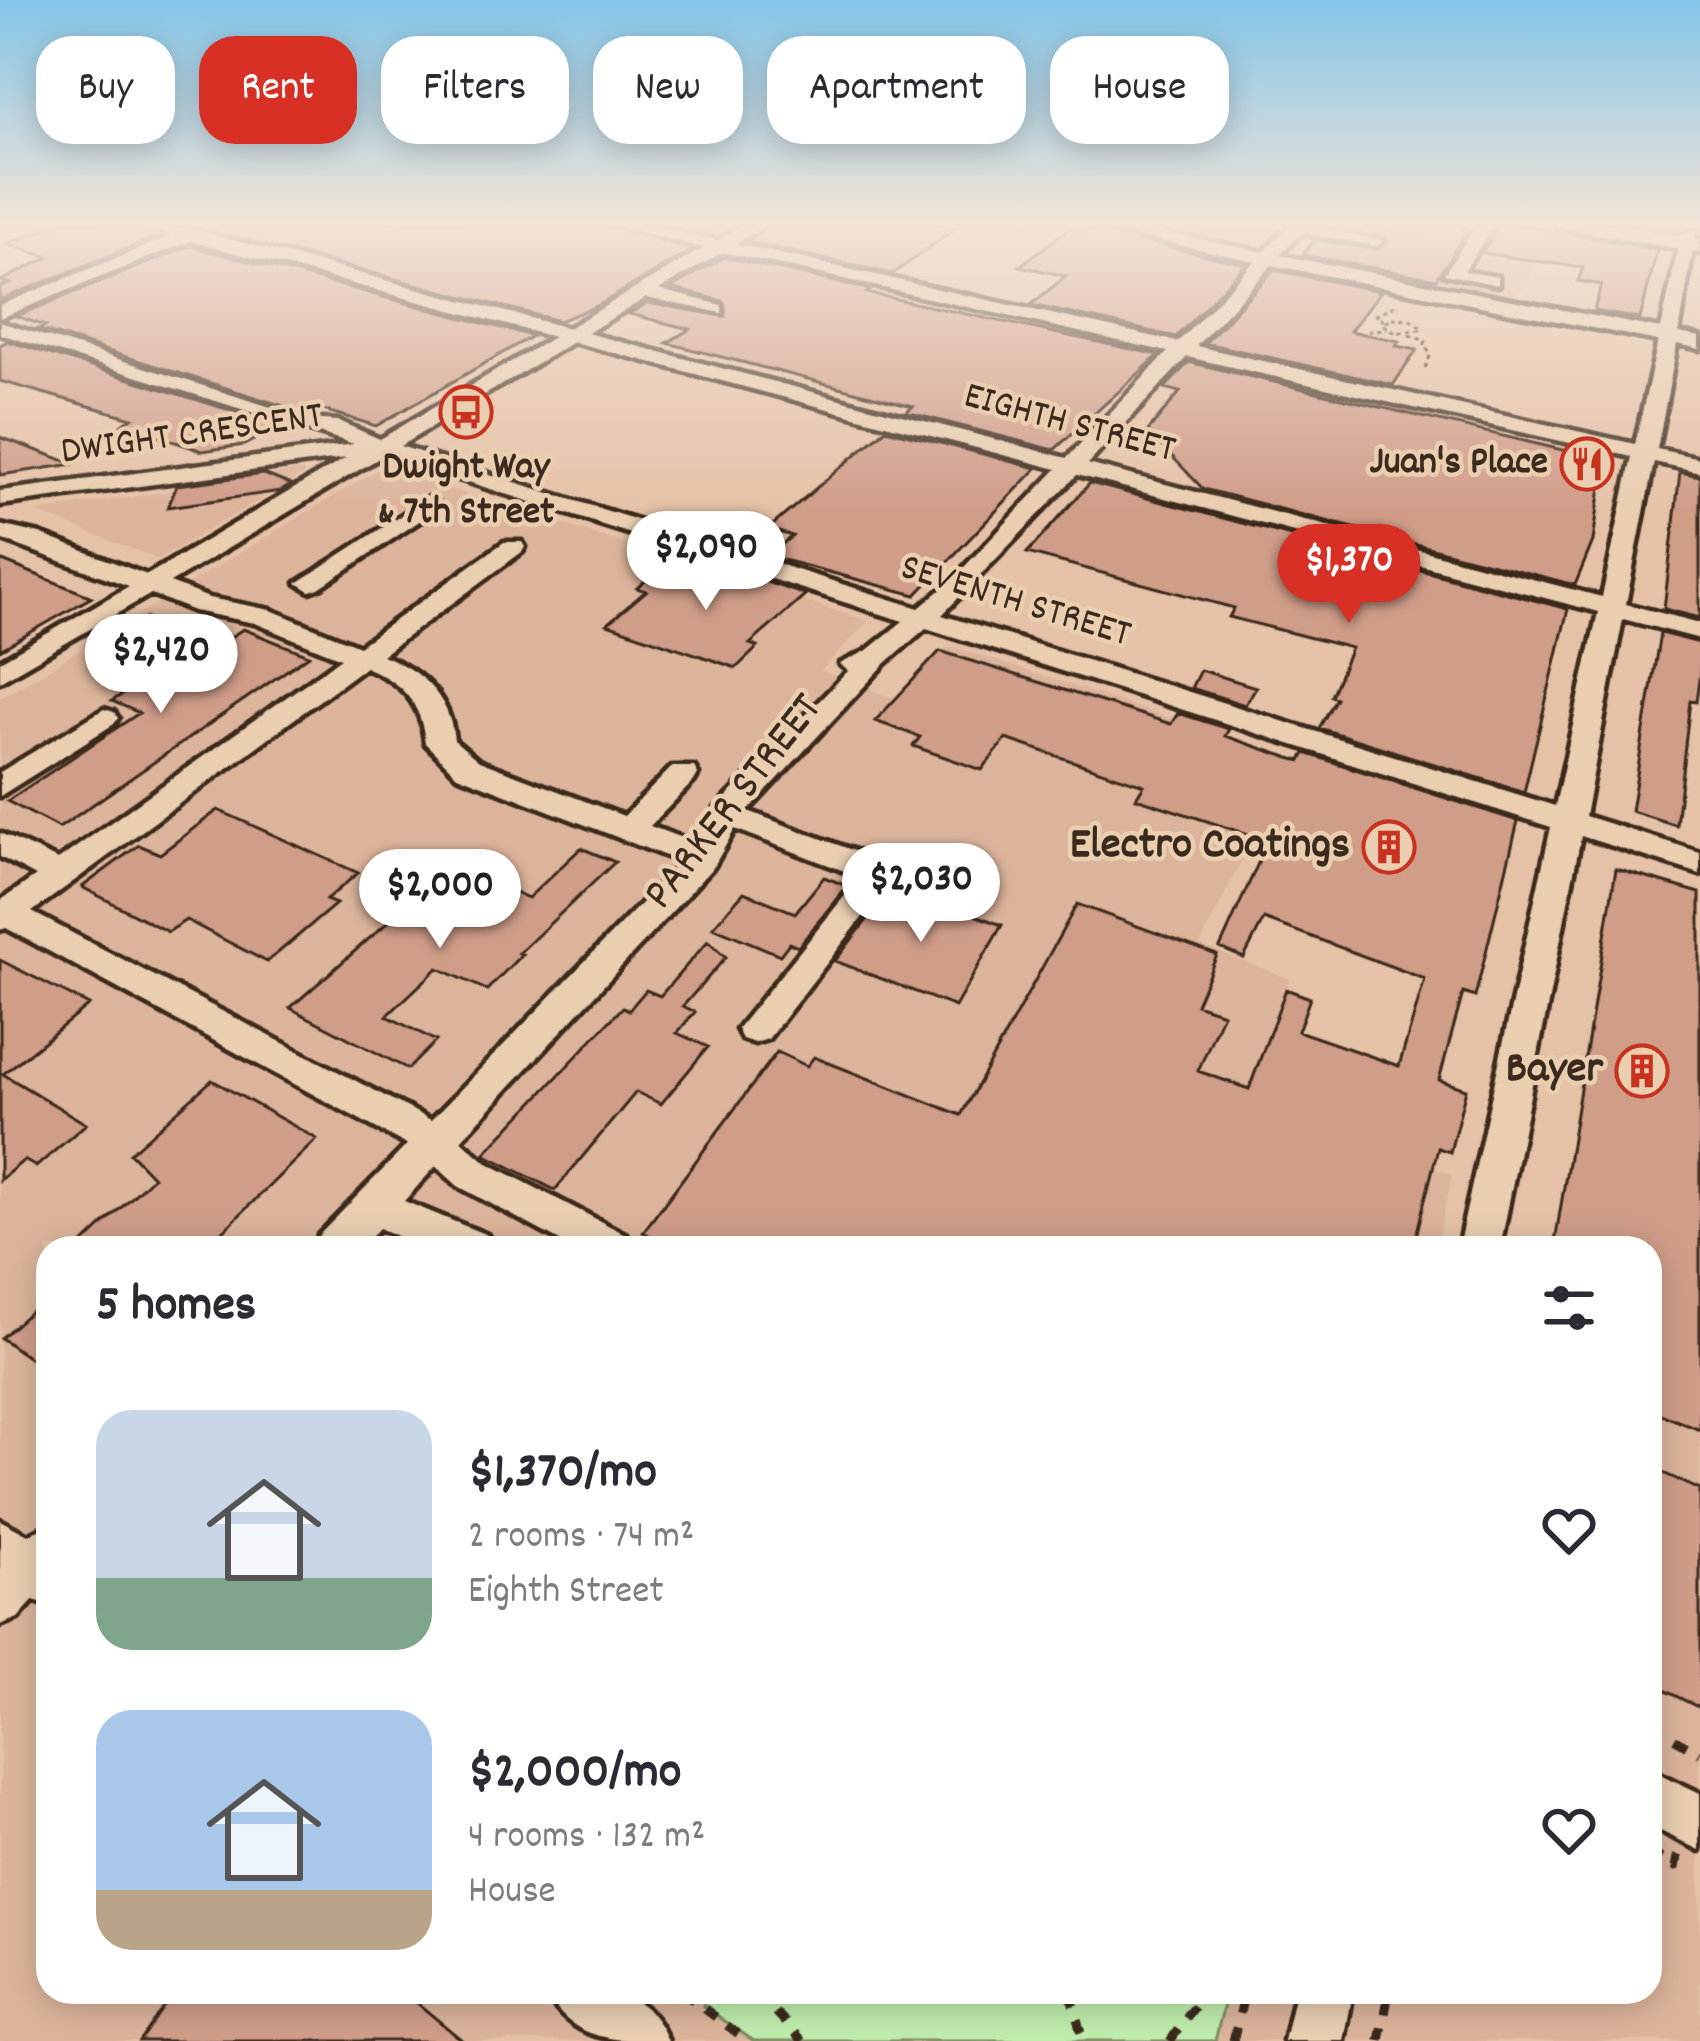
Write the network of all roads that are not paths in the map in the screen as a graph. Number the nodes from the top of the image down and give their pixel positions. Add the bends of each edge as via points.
1 (501, 317) edge
2 (600, 317) edge
3 (1035, 317) edge
4 (1212, 317) edge
5 (1593, 317) edge
6 (1672, 317) edge
7 (0, 328) edge
8 (570, 335) junction
9 (1667, 336) junction
10 (1700, 343) edge
11 (1181, 350) junction
12 (307, 425) junction
13 (381, 447) junction
14 (1642, 453) junction
15 (315, 455) junction
16 (1072, 466) junction
17 (1700, 466) edge
18 (6, 498) edge
19 (428, 506) dead end
20 (0, 532) edge
21 (31, 539) junction
22 (513, 547) dead end
23 (310, 583) dead end
24 (148, 585) junction
25 (1611, 607) junction
26 (922, 619) junction
27 (1700, 631) edge
28 (362, 656) junction
29 (0, 673) edge
30 (104, 718) dead end
31 (683, 774) dead end
32 (0, 786) edge
33 (727, 814) junction
34 (1568, 820) junction
35 (629, 829) junction
36 (0, 844) edge
37 (703, 858) junction
38 (1700, 863) edge
39 (60, 874) junction
40 (3, 916) edge
41 (755, 1029) dead end
42 (435, 1141) junction
43 (375, 1205) junction
44 (345, 1236) edge
45 (439, 1236) edge
46 (589, 1236) edge
47 (1481, 1236) edge
48 (1662, 1802) edge
49 (1700, 1822) edge
50 (590, 2004) edge
51 (1322, 2004) edge
52 (638, 2041) edge
53 (1314, 2041) edge

1 - 8 street, EIGHTH STREET
2 - 8 street
3 - 11 street
4 - 11 street
5 - 9 street
6 - 9 street
7 - 12 street, SEVENTH STREET
8 - 13 street
8 - 16 street, EIGHTH STREET
9 - 10 street
9 - 14 street
11 - 14 street
11 - 16 street
12 - 13 street, SEVENTH STREET
12 - 15 street via 323,441
13 - 15 street, DWIGHT CRESCENT
13 - 24 street
13 - 26 street, SEVENTH STREET
14 - 17 street
14 - 25 street
15 - 18 street, DWIGHT CRESCENT
16 - 25 street, EIGHTH STREET
16 - 26 street
18 - 21 street
19 - 23 street
20 - 21 street
21 - 24 street
22 - 28 street
24 - 28 street via 262,616
24 - 29 street
25 - 27 street, EIGHTH STREET
25 - 34 street
26 - 33 street, PARKER STREET via 876,657 878,676 802,751 776,758
26 - 34 street, SEVENTH STREET
28 - 35 street via 419,688 440,743 468,768
28 - 39 street
30 - 32 street
31 - 35 street
33 - 37 street, PARKER STREET
33 - 41 street via 881,873
34 - 38 street, SEVENTH STREET
34 - 47 street
35 - 37 street
36 - 39 street
37 - 42 street, PARKER STREET
39 - 40 street
40 - 42 street
42 - 43 street, PARKER STREET
42 - 46 street via 472,1174
43 - 44 street, PARKER STREET
43 - 45 street
48 - 49 street
50 - 52 street
51 - 53 street

